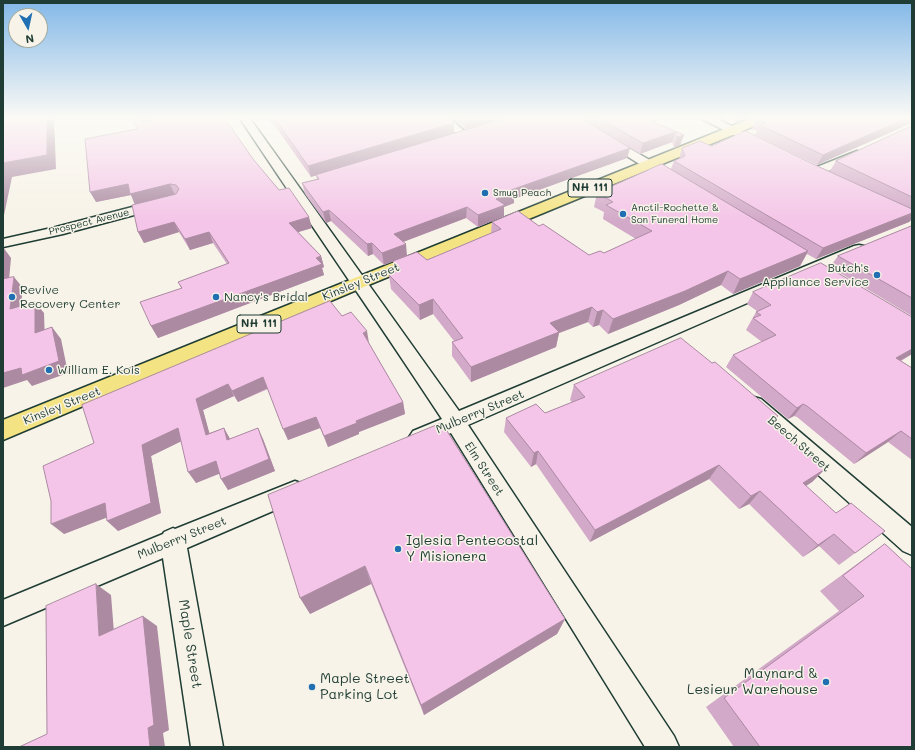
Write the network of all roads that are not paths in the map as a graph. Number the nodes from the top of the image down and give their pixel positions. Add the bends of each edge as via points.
1 (271, 152) edge
2 (628, 152) edge
3 (678, 152) edge
4 (861, 152) edge
5 (648, 164) junction
6 (802, 165) edge
7 (816, 172) junction
8 (830, 179) edge
9 (679, 183) edge
10 (175, 200) edge
11 (876, 242) edge
12 (3, 243) edge
13 (359, 282) junction
14 (738, 390) edge
15 (455, 422) junction
16 (3, 430) edge
17 (401, 446) edge
18 (316, 482) edge
19 (173, 540) junction
20 (912, 543) edge
21 (3, 613) edge
22 (207, 747) edge
23 (663, 747) edge

1 - 13 street, Elm Street via 297,186
2 - 5 street
3 - 5 main road, Kinsley Street / NH 111
4 - 7 street
5 - 9 street
5 - 13 main road, Kinsley Street / NH 111
6 - 7 street
7 - 8 street
10 - 12 street, Prospect Avenue
11 - 15 street, Mulberry Street via 815,267 676,337
13 - 15 street, Elm Street
13 - 16 main road, Kinsley Street / NH 111
14 - 20 street, Beech Street
15 - 17 street, Mulberry Street
15 - 23 street, Elm Street
18 - 19 street, Mulberry Street
19 - 21 street, Mulberry Street
19 - 22 street, Maple Street

